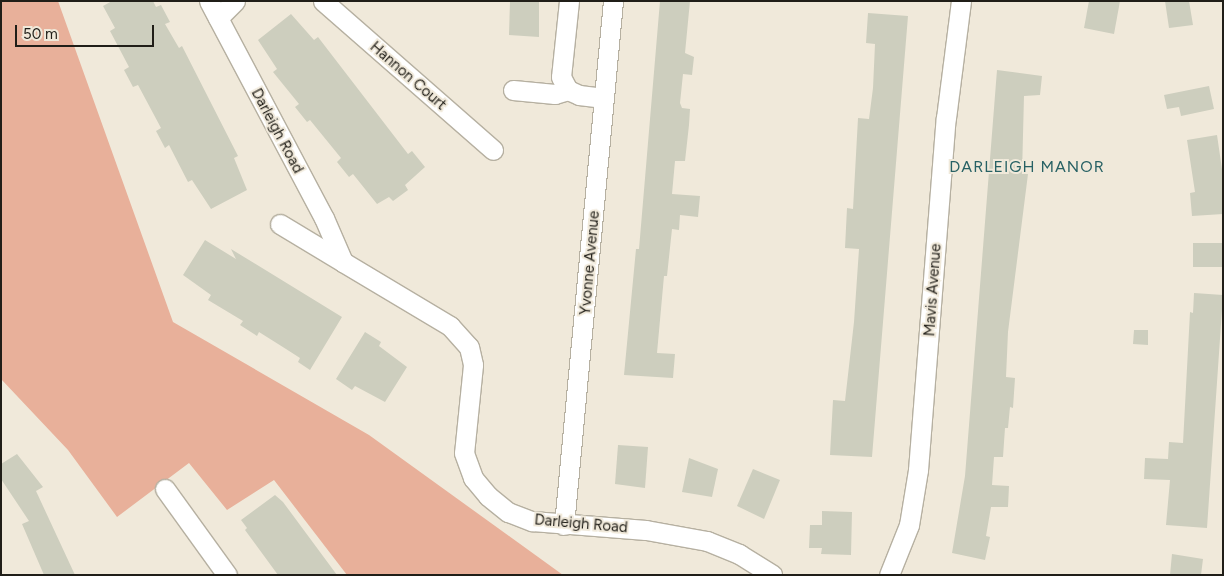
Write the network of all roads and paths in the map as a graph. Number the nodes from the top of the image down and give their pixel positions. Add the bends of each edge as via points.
1 (209, 1) edge
2 (235, 1) edge
3 (323, 1) edge
4 (569, 1) edge
5 (613, 1) edge
6 (961, 1) edge
7 (218, 18) junction
8 (513, 90) dead end
9 (568, 90) junction
10 (604, 98) junction
11 (493, 150) dead end
12 (280, 224) dead end
13 (342, 262) junction
14 (165, 489) dead end
15 (564, 525) junction
16 (228, 575) edge
17 (772, 575) edge
18 (889, 575) edge

1 - 7 street, Darleigh Road
2 - 7 street
3 - 11 street, Hannon Court
4 - 9 street via 561,77
5 - 10 street, Yvonne Avenue
6 - 18 street, Mavis Avenue via 946,118 918,470 909,525
7 - 13 street, Darleigh Road via 324,218
8 - 9 street via 555,94
9 - 10 street
10 - 15 street, Yvonne Avenue
12 - 13 street, Darleigh Road
13 - 15 street, Darleigh Road via 457,331 469,347 473,365 463,442 473,478 488,496 518,517
14 - 16 street
15 - 17 street, Darleigh Road via 646,530 708,541 739,554

